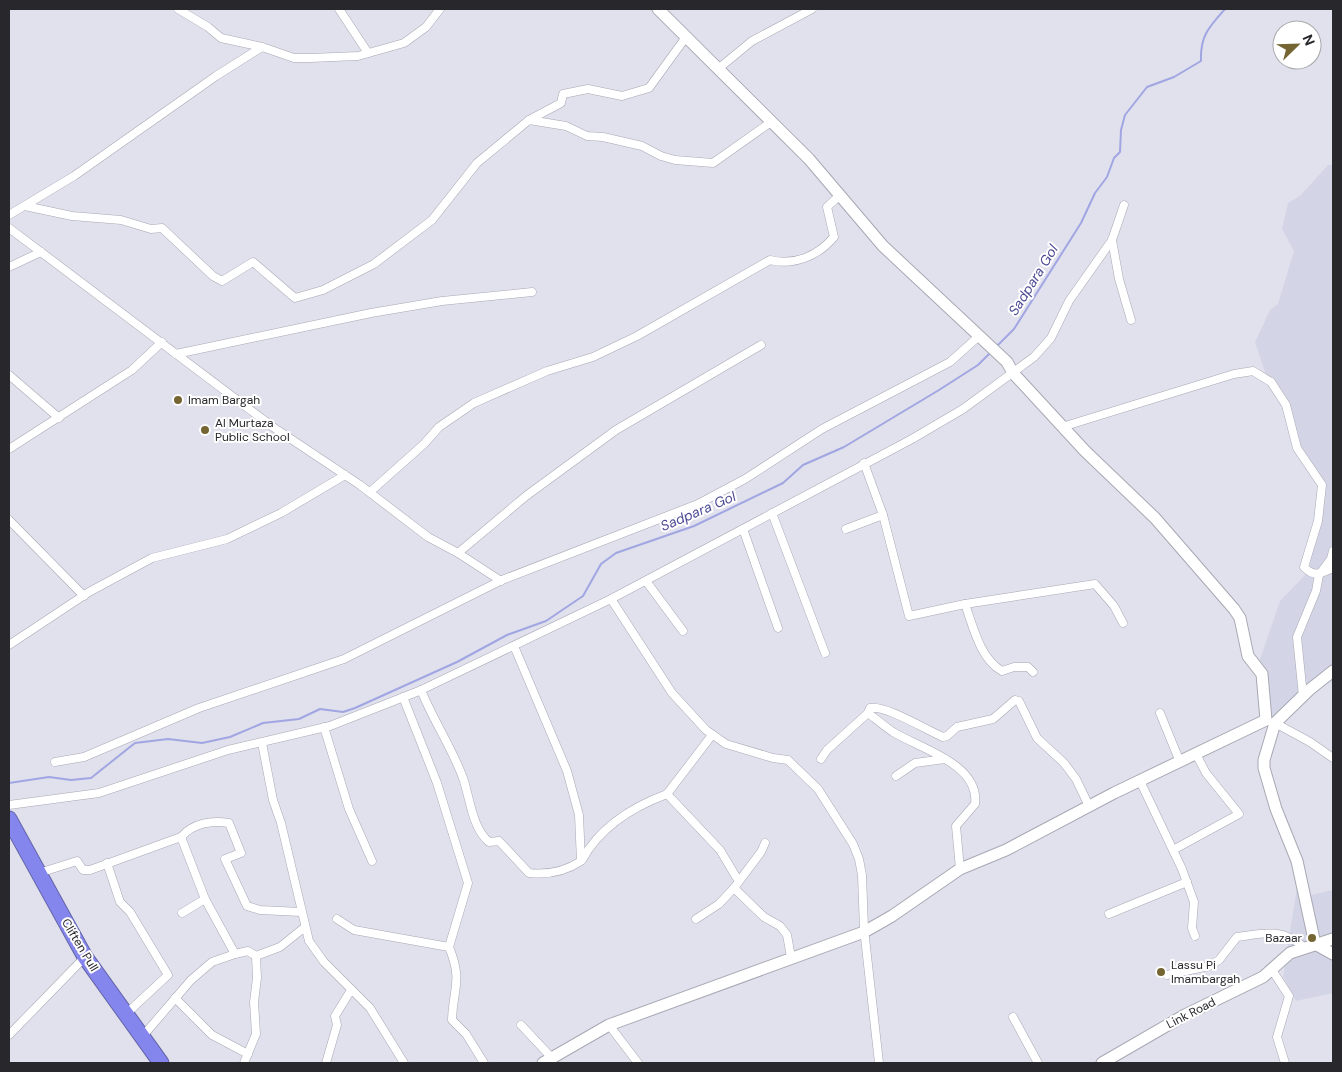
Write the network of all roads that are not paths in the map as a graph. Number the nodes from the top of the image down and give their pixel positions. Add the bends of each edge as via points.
1 (178, 9) edge
2 (339, 9) edge
3 (440, 9) edge
4 (658, 9) edge
5 (812, 9) edge
6 (686, 37) junction
7 (262, 47) junction
8 (368, 53) junction
9 (718, 69) junction
10 (529, 120) junction
11 (771, 122) junction
12 (840, 195) junction
13 (1124, 204) dead end
14 (25, 206) junction
15 (9, 215) edge
16 (9, 228) edge
17 (1112, 240) junction
18 (41, 252) junction
19 (9, 267) edge
20 (532, 292) dead end
21 (1131, 320) dead end
22 (981, 337) junction
23 (162, 342) junction
24 (761, 345) dead end
25 (176, 354) junction
26 (1013, 373) junction
27 (9, 374) edge
28 (59, 418) junction
29 (1062, 426) junction
30 (9, 449) edge
31 (864, 463) junction
32 (345, 475) junction
33 (370, 492) junction
34 (772, 512) junction
35 (883, 515) junction
36 (9, 520) edge
37 (743, 529) junction
38 (846, 529) dead end
39 (1333, 551) edge
40 (458, 553) junction
41 (1333, 568) edge
42 (1319, 575) junction
43 (500, 581) junction
44 (646, 581) junction
45 (84, 596) junction
46 (611, 599) junction
47 (965, 604) junction
48 (1123, 623) dead end
49 (778, 628) dead end
50 (683, 631) dead end
51 (9, 645) edge
52 (514, 646) junction
53 (825, 653) dead end
54 (1333, 671) edge
55 (1033, 672) dead end
56 (421, 690) junction
57 (1303, 696) junction
58 (403, 697) junction
59 (868, 713) junction
60 (1160, 713) dead end
61 (1271, 721) junction
62 (324, 727) junction
63 (712, 735) junction
64 (262, 743) junction
65 (1196, 754) junction
66 (1333, 758) edge
67 (821, 759) dead end
68 (945, 759) junction
69 (55, 762) dead end
70 (1180, 762) junction
71 (896, 776) dead end
72 (1140, 780) junction
73 (667, 794) junction
74 (9, 805) edge
75 (1088, 806) junction
76 (9, 819) edge
77 (181, 836) junction
78 (765, 843) dead end
79 (1173, 850) junction
80 (581, 860) junction
81 (372, 862) dead end
82 (107, 863) junction
83 (960, 869) junction
84 (38, 873) junction
85 (738, 880) junction
86 (1187, 882) junction
87 (734, 888) junction
88 (205, 898) junction
89 (301, 912) junction
90 (182, 913) dead end
91 (1109, 914) dead end
92 (338, 919) dead end
93 (696, 919) dead end
94 (305, 927) junction
95 (864, 932) junction
96 (1195, 936) dead end
97 (1333, 939) edge
98 (1310, 946) junction
99 (449, 947) junction
100 (235, 954) junction
101 (1333, 954) edge
102 (256, 956) junction
103 (791, 957) junction
104 (85, 958) junction
105 (1272, 970) junction
106 (1167, 975) dead end
107 (351, 990) junction
108 (175, 998) junction
109 (126, 1014) junction
110 (1013, 1016) dead end
111 (609, 1025) junction
112 (521, 1026) dead end
113 (9, 1035) edge
114 (142, 1037) junction
115 (248, 1054) junction
116 (547, 1061) edge
117 (161, 1063) edge
118 (244, 1063) edge
119 (326, 1063) edge
120 (404, 1063) edge
121 (484, 1063) edge
122 (638, 1063) edge
123 (880, 1063) edge
124 (1038, 1063) edge
125 (1102, 1063) edge
126 (1285, 1063) edge

1 - 7 street via 221,38
2 - 8 street
3 - 8 street via 416,36 404,43
4 - 6 main road
5 - 9 street via 752,41
6 - 9 main road
6 - 10 street via 649,88 622,96 588,89 563,94 561,103
7 - 8 street via 294,58
7 - 14 street
9 - 11 main road
10 - 11 street via 566,126 587,136 642,146 675,160 713,164
10 - 14 street via 477,163 432,220 374,264 323,290 295,298 253,262 222,281 162,228 151,229 121,220 72,216
11 - 12 main road
12 - 22 main road via 884,246
12 - 33 street via 826,207 834,236 811,256 782,263 770,260 637,336 474,403 439,427
13 - 17 street
14 - 15 street
16 - 18 street
17 - 21 street
17 - 26 street via 1069,301 1051,338
18 - 19 street
18 - 23 street
20 - 25 street via 442,301 371,313
22 - 26 main road via 1007,362
22 - 43 street via 950,362 822,429 745,479 698,504
23 - 25 street
23 - 28 street via 132,370
24 - 40 street via 616,430 526,496
25 - 32 street via 273,427
26 - 29 main road
26 - 31 street via 963,409
27 - 28 street
28 - 30 street
29 - 42 street via 1253,371 1271,382 1286,405 1297,448 1322,485 1318,521 1304,567 1308,572
29 - 61 main road via 1155,518 1240,618 1248,656 1262,674
31 - 34 street
31 - 35 street
32 - 33 street
32 - 45 street via 251,528 227,539 152,558
33 - 40 street via 428,537
34 - 37 street
34 - 53 street
35 - 38 street
35 - 47 street via 909,616
36 - 45 street
37 - 44 street
37 - 49 street
39 - 42 street
40 - 43 street
41 - 42 street
42 - 57 street via 1316,591 1297,637
43 - 69 street via 344,659 199,708 84,757
44 - 46 street
44 - 50 street
45 - 51 street
46 - 52 street
46 - 63 street via 672,693
47 - 48 street via 1095,584 1114,606
47 - 55 street via 980,646 990,662 1002,670 1028,667
52 - 56 street
52 - 80 street via 567,771 579,815
54 - 57 main road
56 - 58 street
56 - 80 street via 463,778 469,804 483,837 489,842 499,841 529,873 555,872
57 - 61 main road
58 - 62 street
58 - 99 street via 438,783 468,883
59 - 67 street
59 - 68 street via 892,731
59 - 75 street via 875,707 943,737 957,727 993,719 1019,700 1037,738 1064,763 1076,779
60 - 70 street
61 - 65 main road
61 - 66 street
61 - 98 main road via 1264,768 1297,861
62 - 64 street
62 - 81 street via 349,809
63 - 73 street
63 - 95 street via 726,744 788,760 810,779 859,858
64 - 74 street via 182,764 99,793
64 - 89 street
65 - 70 main road
65 - 79 street via 1206,773 1239,814
68 - 71 street via 915,763
68 - 83 street via 966,776 976,800 956,826
70 - 72 main road
72 - 75 main road
72 - 79 street
73 - 80 street via 628,813 598,834
73 - 85 street via 720,850
75 - 83 main road via 1006,850
76 - 84 highway, Cliften Pull
77 - 82 street
77 - 88 street
77 - 89 street via 199,825 216,821 229,823 241,853 225,859 247,906 260,910
78 - 85 street via 762,852
79 - 86 street
82 - 84 street via 83,870 76,862
82 - 109 street via 120,902 130,912 168,975
83 - 95 main road
84 - 104 highway, Cliften Pull
85 - 87 street
86 - 91 street
86 - 96 street via 1194,902 1192,928
87 - 93 street via 719,904
87 - 103 street via 764,917 780,926 787,935
88 - 90 street
88 - 100 street
89 - 94 street
92 - 99 street via 354,930
94 - 102 street via 280,947
94 - 107 street via 314,950
95 - 103 main road
95 - 123 street
97 - 98 main road, Link Road
98 - 101 main road
98 - 105 main road, Link Road via 1290,953
98 - 106 street via 1278,932 1238,937 1214,963
99 - 121 street via 458,977 452,1020 466,1034
100 - 102 street via 248,951
100 - 108 street via 212,962
102 - 115 street via 256,1034
103 - 111 main road
104 - 109 highway, Cliften Pull
104 - 113 street
105 - 125 main road, Link Road
105 - 126 street via 1289,996 1277,1037
107 - 119 street via 335,1016 337,1025
107 - 120 street via 373,1013
108 - 114 street
108 - 115 street via 212,1035
109 - 114 highway, Cliften Pull
110 - 124 street
111 - 116 main road
111 - 122 street
112 - 116 street
114 - 117 highway, Cliften Pull
115 - 118 street

